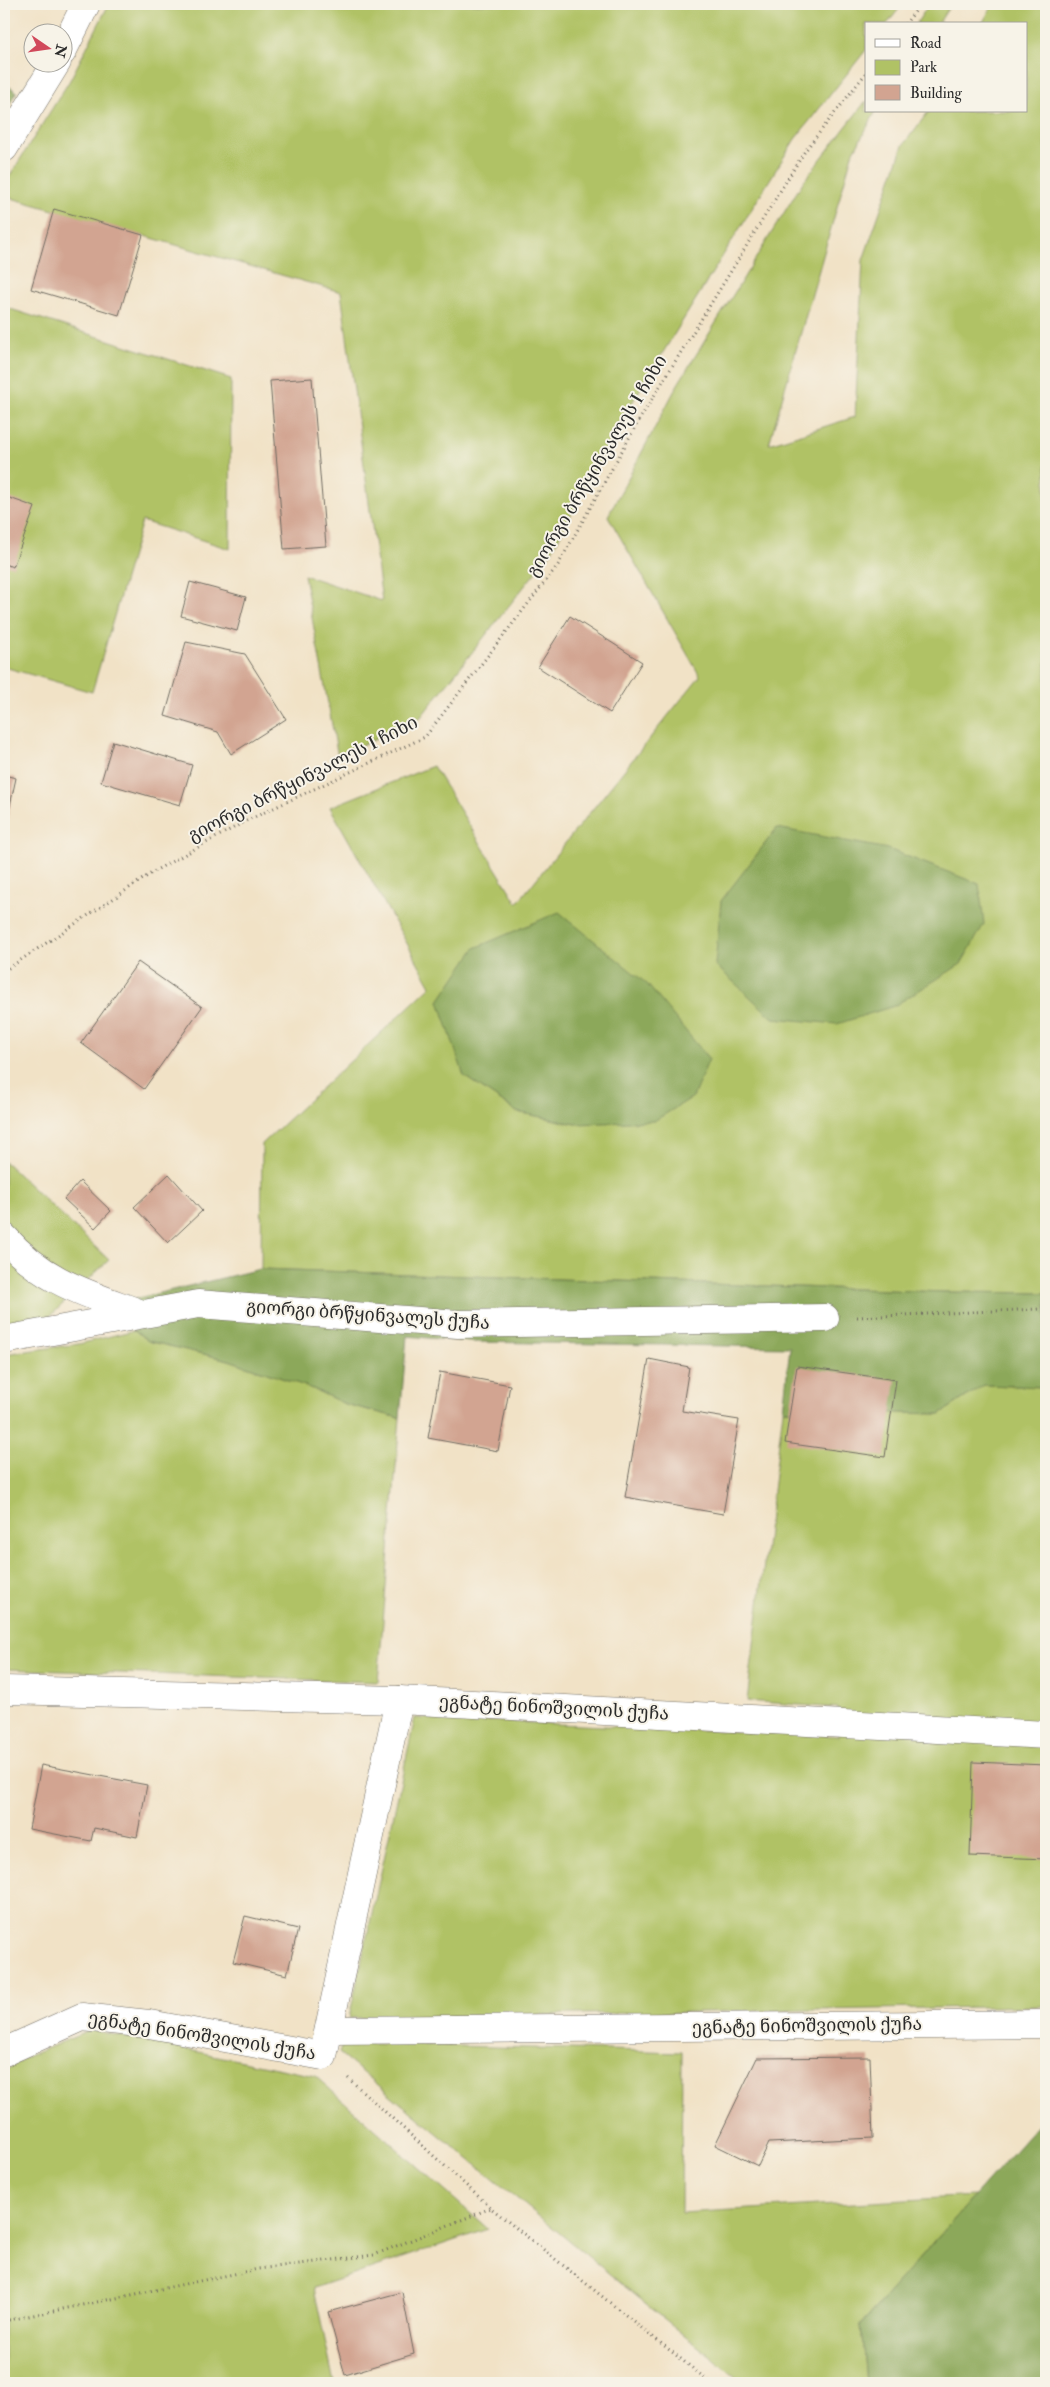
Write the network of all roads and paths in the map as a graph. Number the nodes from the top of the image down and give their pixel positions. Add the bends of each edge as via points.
1 (86, 4) edge
2 (921, 4) edge
3 (907, 22) edge
4 (72, 32) edge
5 (51, 72) edge
6 (865, 74) edge
7 (4, 148) edge
8 (4, 971) edge
9 (4, 1236) edge
10 (1046, 1307) edge
11 (142, 1314) junction
12 (825, 1318) joint
13 (4, 1340) edge
14 (4, 1690) edge
15 (399, 1700) junction
16 (1046, 1735) edge
17 (1046, 2024) edge
18 (326, 2043) junction
19 (4, 2052) edge
20 (491, 2208) junction
21 (4, 2321) edge
22 (711, 2383) edge

1 - 4 street
2 - 3 path
5 - 7 street
6 - 8 path, გიორგი ბრწყინვალეს I ჩიხი via 806,151 641,417 558,565 425,737 248,820 158,869
9 - 11 street via 22,1257 58,1282
10 - 12 path
11 - 12 street, გიორგი ბრწყინვალეს ქუჩა via 198,1304 458,1324
11 - 13 street, გიორგი ბრწყინვალეს ქუჩა
14 - 15 street
15 - 16 street, ეგნატე ნინოშვილის ქუჩა
15 - 18 street, ეგნატე ნინოშვილის ქუჩა
17 - 18 street, ეგნატე ნინოშვილის ქუჩა
18 - 19 street, ეგნატე ნინოშვილის ქუჩა via 82,2017
18 - 20 path
20 - 21 path via 374,2255 258,2269
20 - 22 path

